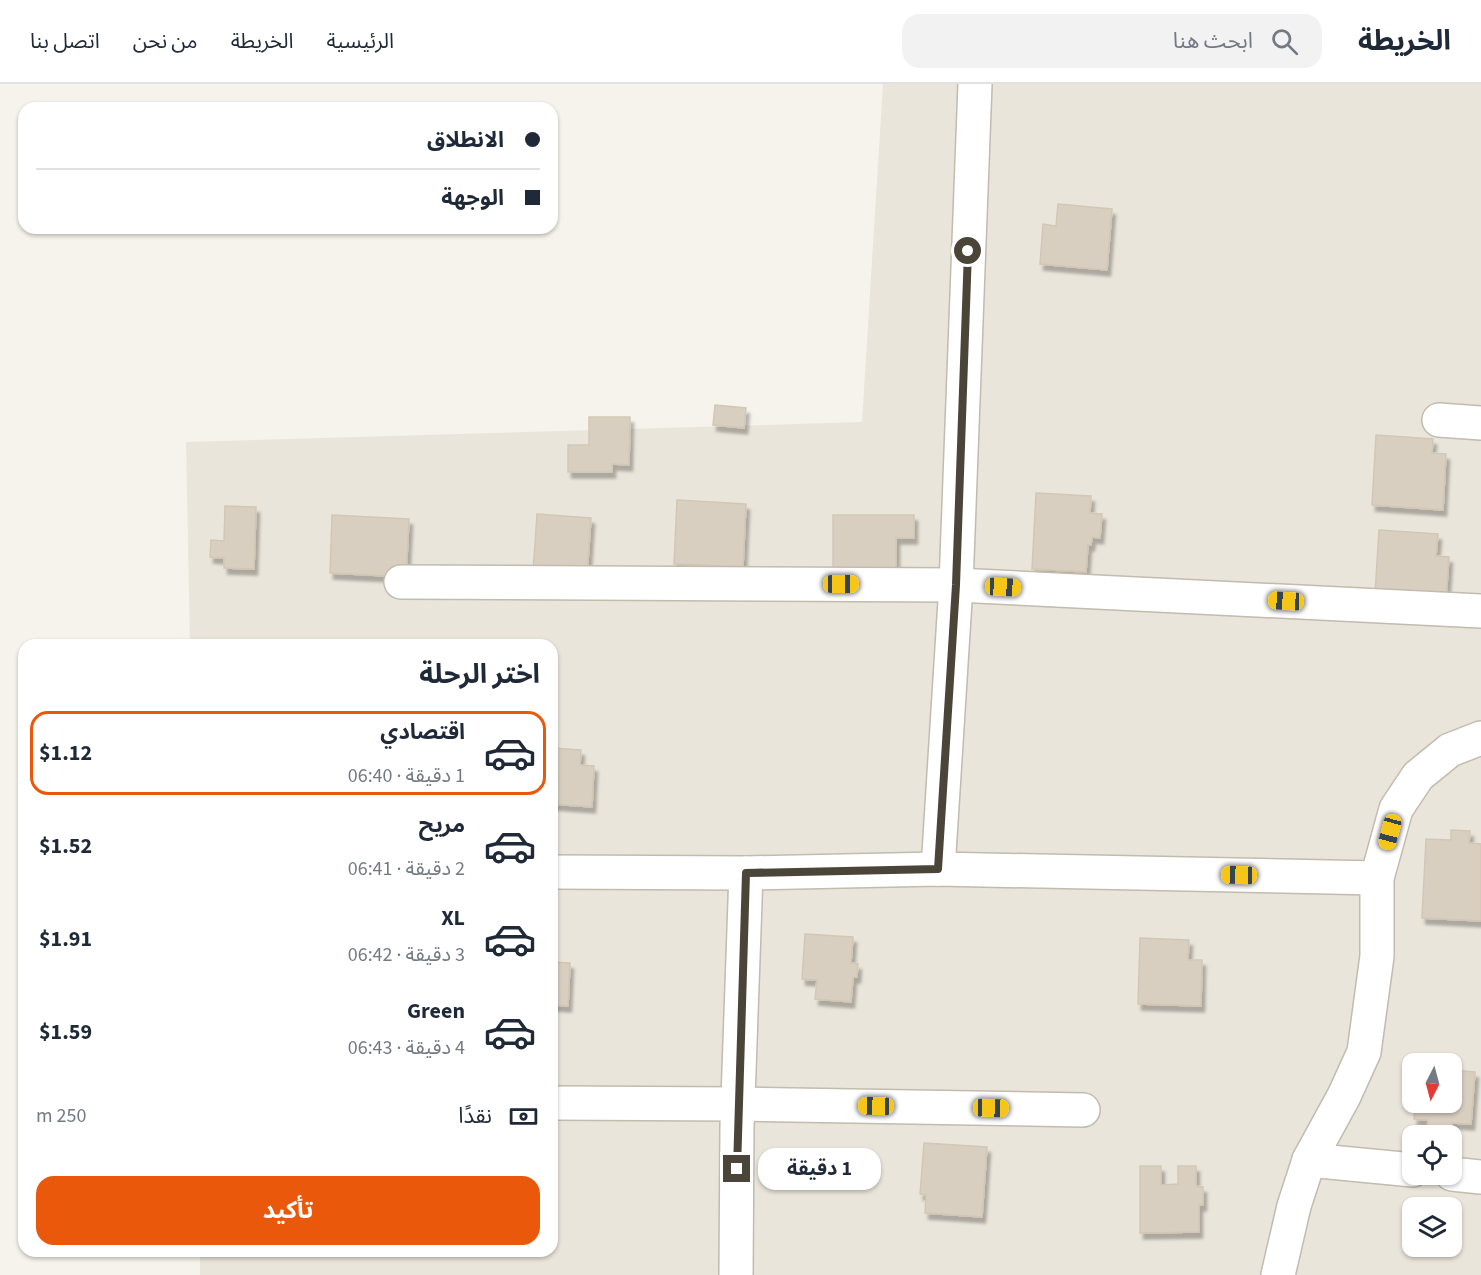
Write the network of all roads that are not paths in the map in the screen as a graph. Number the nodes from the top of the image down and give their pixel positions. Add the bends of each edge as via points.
1 (975, 84) edge
2 (1439, 420) dead end
3 (1481, 423) edge
4 (401, 582) dead end
5 (956, 585) junction
6 (1481, 611) edge
7 (1481, 738) edge
8 (938, 869) junction
9 (558, 872) edge
10 (746, 873) junction
11 (1377, 878) junction
12 (558, 1103) edge
13 (738, 1104) junction
14 (1083, 1110) dead end
15 (1309, 1160) junction
16 (1402, 1169) edge
17 (1462, 1175) edge
18 (1481, 1177) edge
19 (736, 1275) edge
20 (1278, 1275) edge

1 - 5 street
2 - 3 street
4 - 5 street
5 - 6 street
5 - 8 street
7 - 11 street via 1450,750 1418,776 1396,809
8 - 10 street
8 - 11 street
9 - 10 street
10 - 13 street
11 - 15 street via 1377,956 1364,1052
12 - 13 street
13 - 14 street
13 - 19 street
15 - 16 street
15 - 20 street
17 - 18 street

